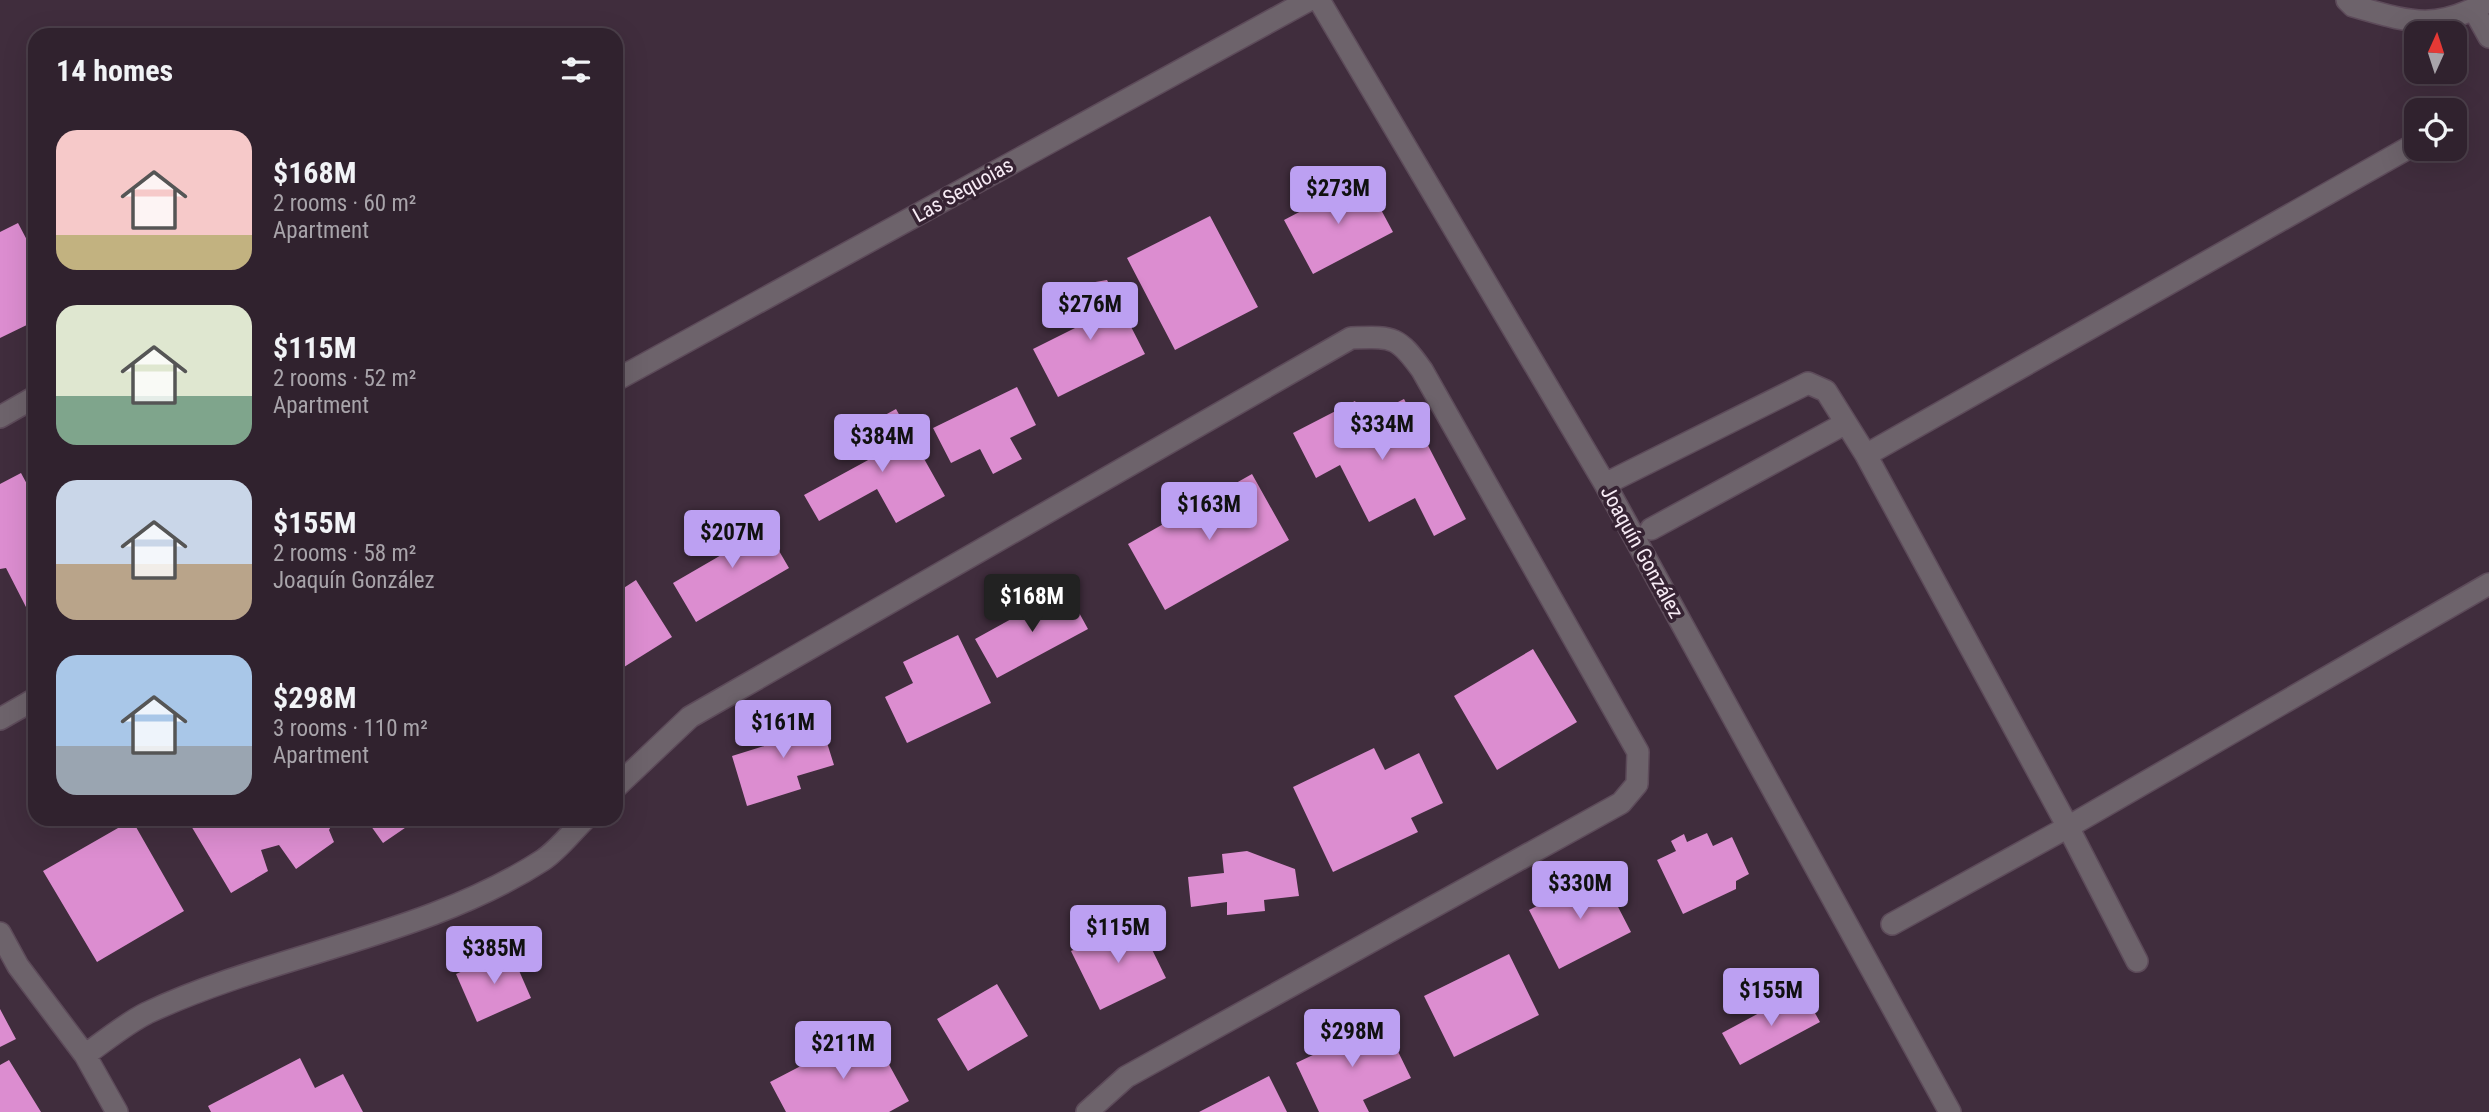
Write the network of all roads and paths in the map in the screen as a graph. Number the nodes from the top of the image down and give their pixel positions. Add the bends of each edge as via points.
1 (1309, 0) edge
2 (1319, 0) edge
3 (2347, 0) edge
4 (2481, 6) edge
5 (2489, 37) edge
6 (2404, 150) edge
7 (623, 376) edge
8 (28, 401) edge
9 (0, 417) edge
10 (1846, 423) junction
11 (1866, 456) junction
12 (1605, 484) junction
13 (1651, 529) dead end
14 (2489, 584) edge
15 (28, 703) edge
16 (0, 719) edge
17 (623, 781) edge
18 (578, 826) edge
19 (2068, 827) junction
20 (1892, 924) dead end
21 (0, 933) edge
22 (2137, 961) dead end
23 (85, 1055) junction
24 (117, 1112) edge
25 (1087, 1112) edge
26 (1950, 1112) edge

1 - 7 street, Las Sequoias
2 - 12 street, Joaquín González
3 - 4 street via 2353,6 2404,20 2442,22
4 - 5 street
6 - 11 street
8 - 9 street
10 - 11 street
10 - 12 street via 1826,391 1808,383
10 - 13 street
11 - 19 street
12 - 26 street, Joaquín González
14 - 19 street
15 - 16 street
17 - 25 street via 690,717 1351,338 1381,337 1403,344 1638,752 1637,784 1621,803 1126,1077
18 - 23 street via 545,859 500,883 444,909 188,995 143,1015
19 - 20 street
19 - 22 street
21 - 23 street via 18,967
23 - 24 street

